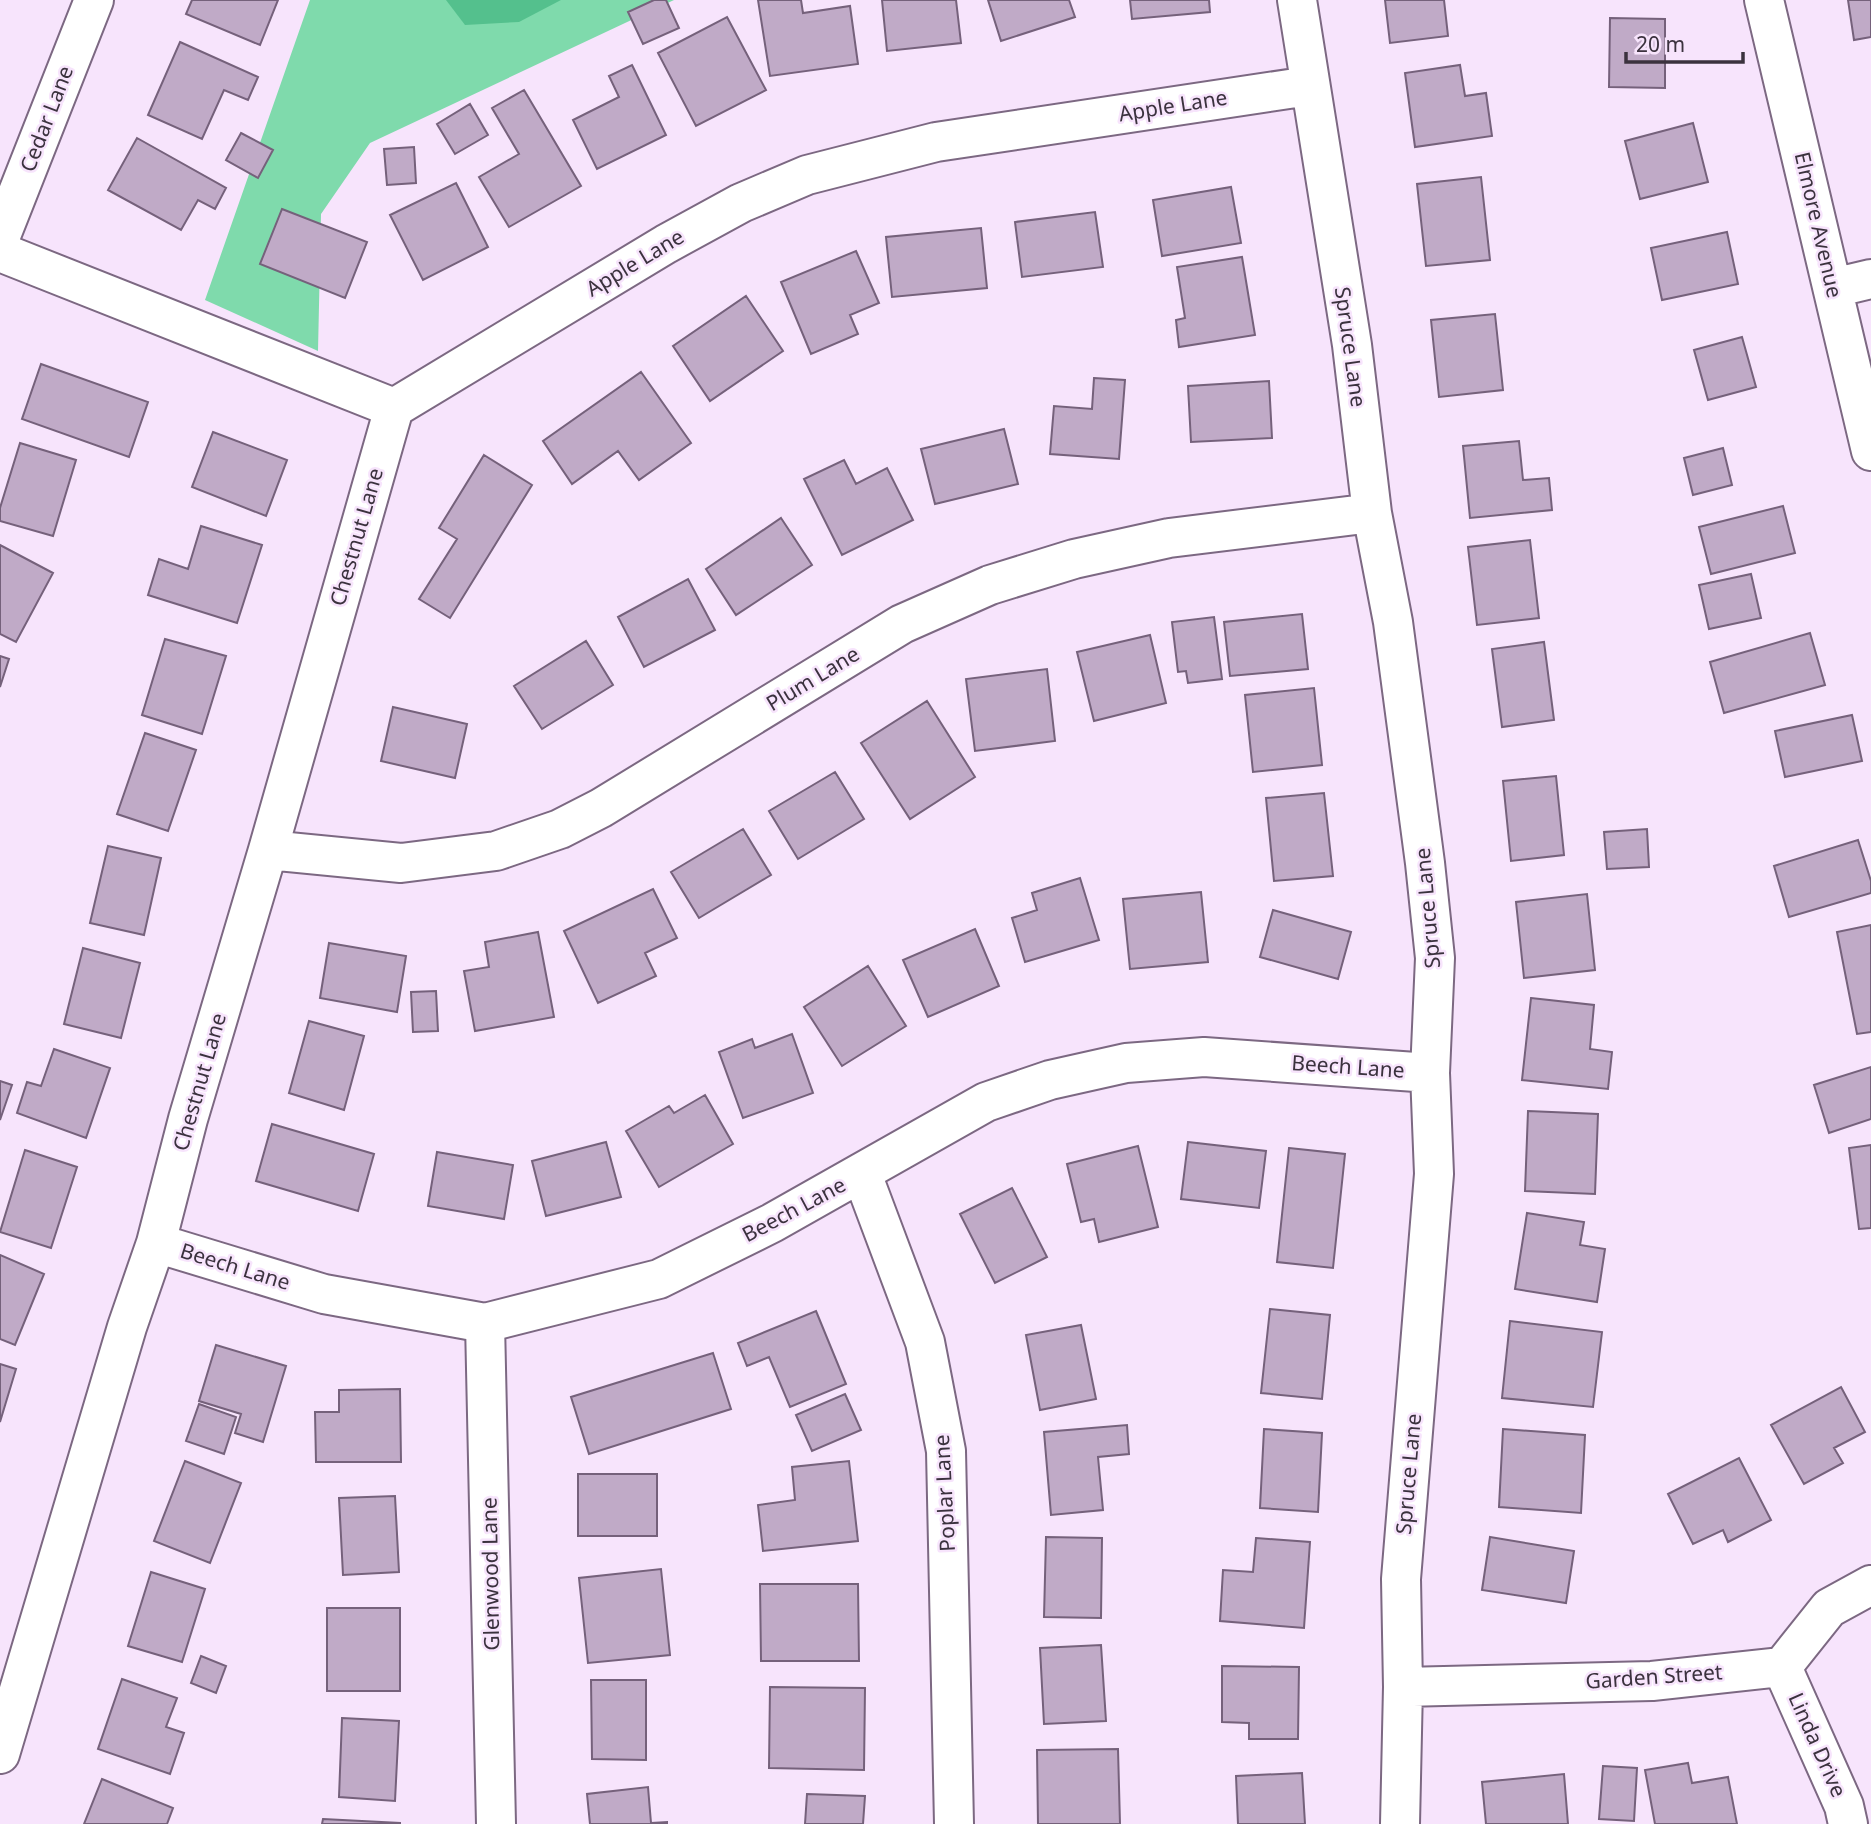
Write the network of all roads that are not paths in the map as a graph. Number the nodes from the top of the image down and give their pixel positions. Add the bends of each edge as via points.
1 (94, 0) edge
2 (1297, 0) edge
3 (1765, 0) edge
4 (1309, 86) junction
5 (0, 238) edge
6 (0, 252) edge
7 (1871, 279) edge
8 (1833, 288) junction
9 (394, 408) junction
10 (1871, 451) edge
11 (1372, 513) junction
12 (268, 850) junction
13 (1430, 1073) junction
14 (862, 1174) junction
15 (156, 1243) junction
16 (485, 1323) junction
17 (1871, 1585) edge
18 (1782, 1667) junction
19 (1403, 1687) junction
20 (0, 1754) edge
21 (496, 1824) edge
22 (954, 1824) edge
23 (1400, 1824) edge
24 (1849, 1824) edge

1 - 5 street, Cedar Lane
2 - 4 street, Spruce Lane
3 - 8 street, Elmore Avenue
4 - 9 street, Apple Lane via 936,142 807,175 741,203 666,244
4 - 11 street, Spruce Lane via 1352,345
6 - 9 street
7 - 8 street
8 - 10 street, Elmore Avenue
9 - 12 street, Chestnut Lane
11 - 12 street, Plum Lane via 1169,538 1073,559 990,585 902,624 601,808 560,829 496,850 401,863
11 - 13 street, Spruce Lane via 1392,622 1435,958
12 - 15 street, Chestnut Lane
13 - 14 street, Beech Lane via 1204,1057 1126,1063 1050,1080 986,1102
13 - 19 street, Spruce Lane via 1434,1174 1401,1579
14 - 16 street, Beech Lane via 659,1279
14 - 22 street, Poplar Lane via 925,1342 946,1451
15 - 16 street, Beech Lane via 324,1294
15 - 20 street, Chestnut Lane
16 - 21 street, Glenwood Lane
17 - 18 street via 1829,1608
18 - 19 street, Garden Street via 1651,1681
18 - 24 street, Linda Drive
19 - 23 street, Spruce Lane

